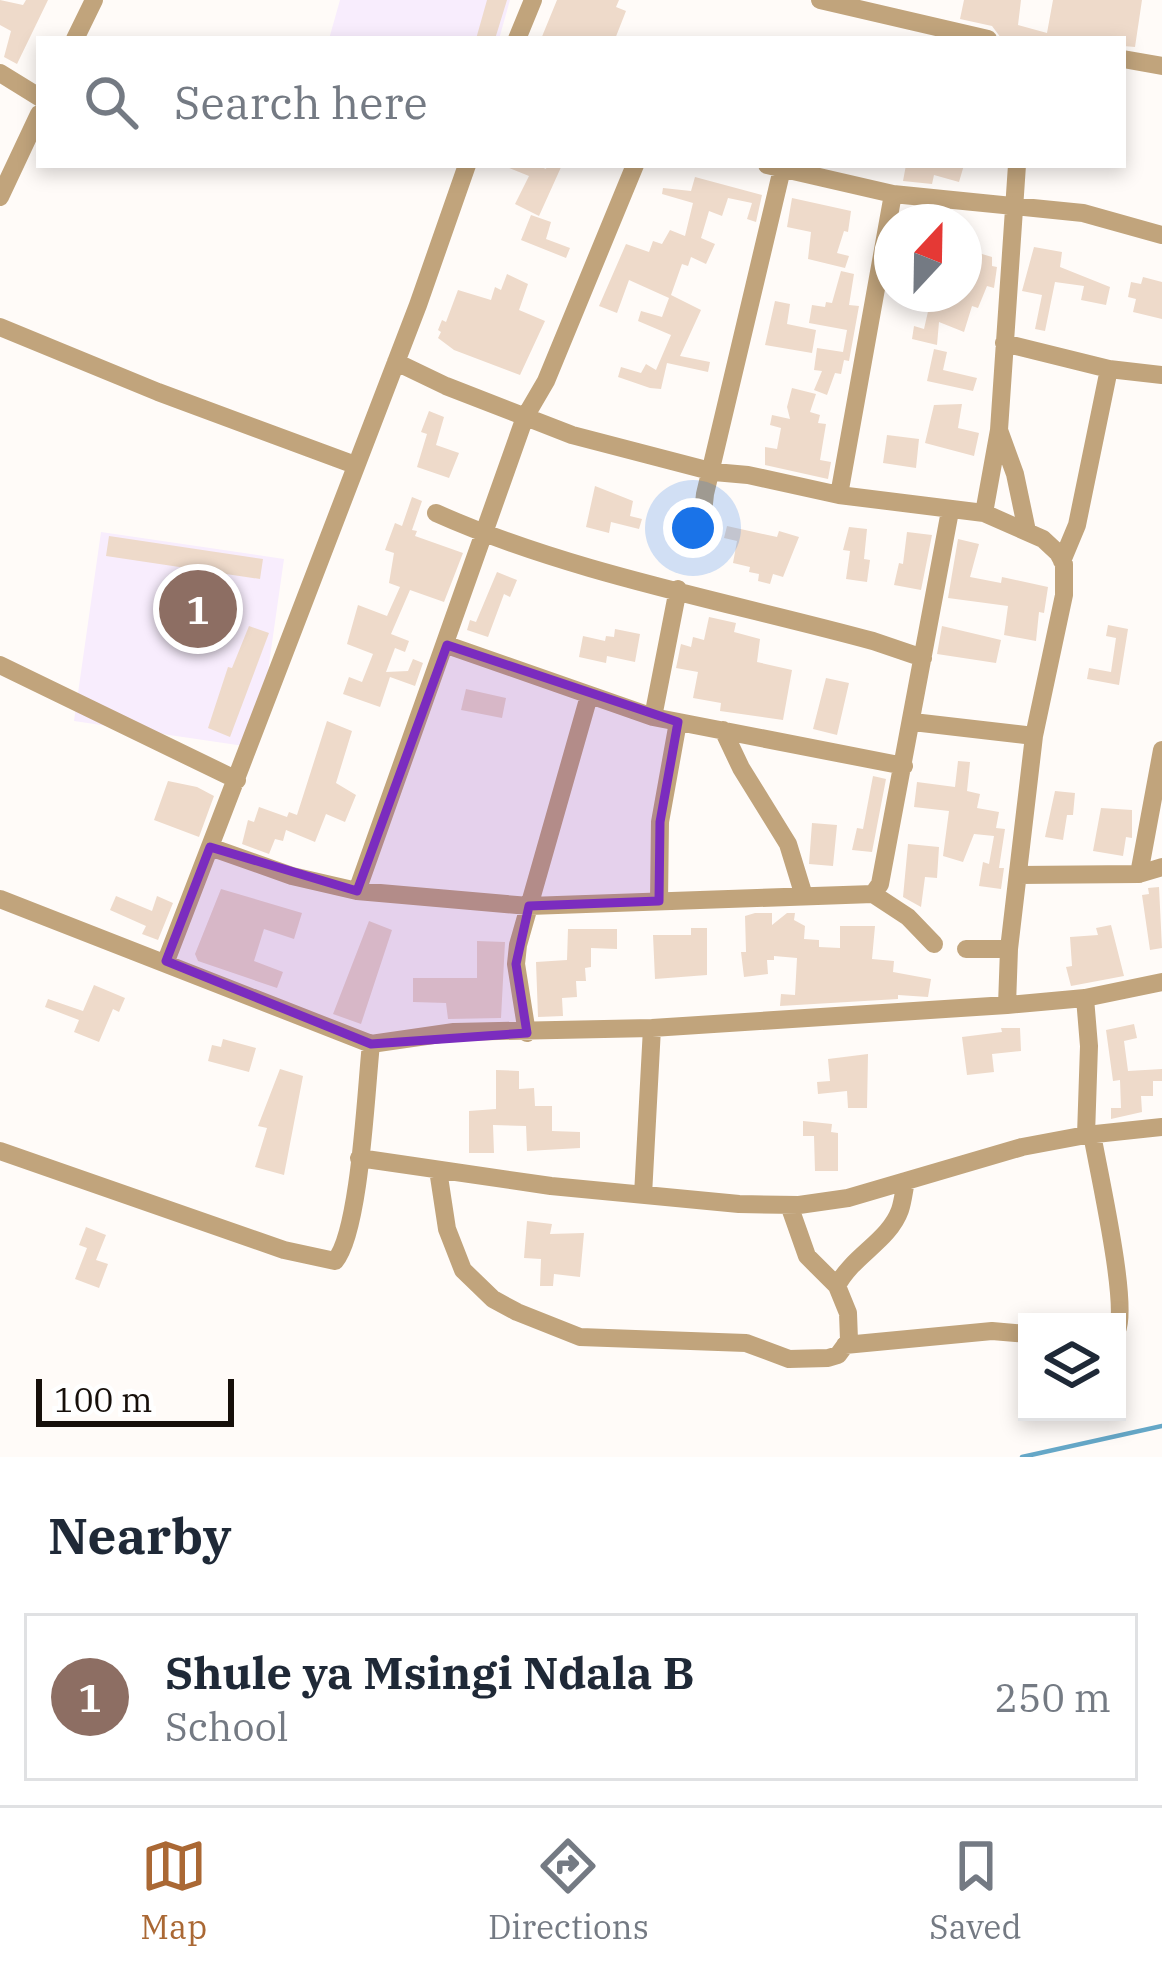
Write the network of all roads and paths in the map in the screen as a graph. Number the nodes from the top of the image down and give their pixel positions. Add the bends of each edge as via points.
1 (533, 0) edge
2 (820, 0) edge
3 (88, 2) edge
4 (76, 36) edge
5 (518, 36) edge
6 (975, 36) edge
7 (1126, 60) edge
8 (1162, 66) edge
9 (0, 73) edge
10 (36, 95) edge
11 (36, 120) edge
12 (466, 168) edge
13 (634, 168) edge
14 (775, 168) edge
15 (779, 168) edge
16 (1017, 168) edge
17 (893, 194) junction
18 (0, 197) edge
19 (1011, 205) junction
20 (1162, 235) edge
21 (0, 327) edge
22 (1004, 343) junction
23 (396, 362) junction
24 (1109, 369) junction
25 (1162, 375) edge
26 (526, 417) junction
27 (999, 430) junction
28 (356, 465) junction
29 (714, 472) junction
30 (839, 495) junction
31 (950, 511) junction
32 (436, 513) dead end
33 (984, 513) junction
34 (1027, 531) junction
35 (484, 535) junction
36 (700, 541) dead end
37 (1062, 561) junction
38 (678, 589) junction
39 (447, 645) junction
40 (923, 658) junction
41 (0, 665) edge
42 (590, 696) junction
43 (653, 717) junction
44 (678, 722) junction
45 (913, 722) junction
46 (723, 730) junction
47 (1034, 736) junction
48 (1162, 750) edge
49 (904, 766) junction
50 (237, 780) junction
51 (210, 847) junction
52 (1162, 867) edge
53 (1139, 874) junction
54 (1018, 875) junction
55 (357, 891) junction
56 (874, 894) junction
57 (804, 896) junction
58 (0, 899) edge
59 (659, 901) junction
60 (529, 906) junction
61 (934, 944) dead end
62 (966, 949) dead end
63 (1009, 949) junction
64 (166, 962) junction
65 (1162, 982) edge
66 (1085, 998) junction
67 (1007, 1005) junction
68 (652, 1028) junction
69 (526, 1033) junction
70 (371, 1044) junction
71 (1162, 1127) edge
72 (1089, 1134) junction
73 (0, 1151) edge
74 (359, 1158) junction
75 (438, 1171) junction
76 (906, 1180) junction
77 (643, 1195) junction
78 (789, 1205) junction
79 (837, 1286) junction
80 (1120, 1313) edge
81 (1018, 1333) edge
82 (845, 1345) junction

1 - 5 street
2 - 6 street
3 - 4 street
7 - 8 street
9 - 10 street
11 - 18 street
12 - 23 street
13 - 26 street
14 - 29 street
15 - 17 street
16 - 19 street
17 - 19 street
17 - 30 street
19 - 20 street via 1083,213
19 - 22 street
21 - 28 street
22 - 24 street
22 - 27 street
23 - 26 street
23 - 28 street
24 - 25 street
24 - 37 street via 1077,525
26 - 29 street
26 - 35 street
27 - 33 street
27 - 34 street
28 - 50 street
29 - 30 street
29 - 36 street
30 - 31 street
31 - 33 street
31 - 40 street
32 - 35 street
33 - 34 street
34 - 37 street
35 - 38 street
35 - 39 street
37 - 47 street via 1064,595
38 - 40 street
38 - 43 street
39 - 42 street
39 - 55 street
40 - 45 street
41 - 50 street
42 - 43 street
42 - 60 street
43 - 44 street
44 - 46 street
44 - 59 street via 660,822
45 - 47 street
45 - 49 street
46 - 49 street
46 - 57 street via 788,844
47 - 54 street
48 - 53 street
49 - 56 street
50 - 51 street
51 - 55 street
51 - 64 street
52 - 53 street
53 - 54 street
54 - 63 street
55 - 60 street
56 - 57 street
56 - 61 street
57 - 59 street
58 - 64 street
59 - 60 street
60 - 69 street via 516,964
62 - 63 street
63 - 67 street
64 - 70 street
65 - 66 street
66 - 67 street
66 - 72 street
67 - 68 street
68 - 69 street
68 - 77 street
69 - 70 street via 454,1032
70 - 74 street
71 - 72 street
72 - 76 street
72 - 80 street
73 - 74 street via 326,1262 345,1244
74 - 75 street
75 - 77 street
75 - 82 street via 463,1270 517,1312 580,1337 746,1343 789,1359 828,1358
76 - 78 street
76 - 79 street via 892,1224
77 - 78 street
78 - 79 street via 807,1256
79 - 82 street via 848,1313
81 - 82 street

